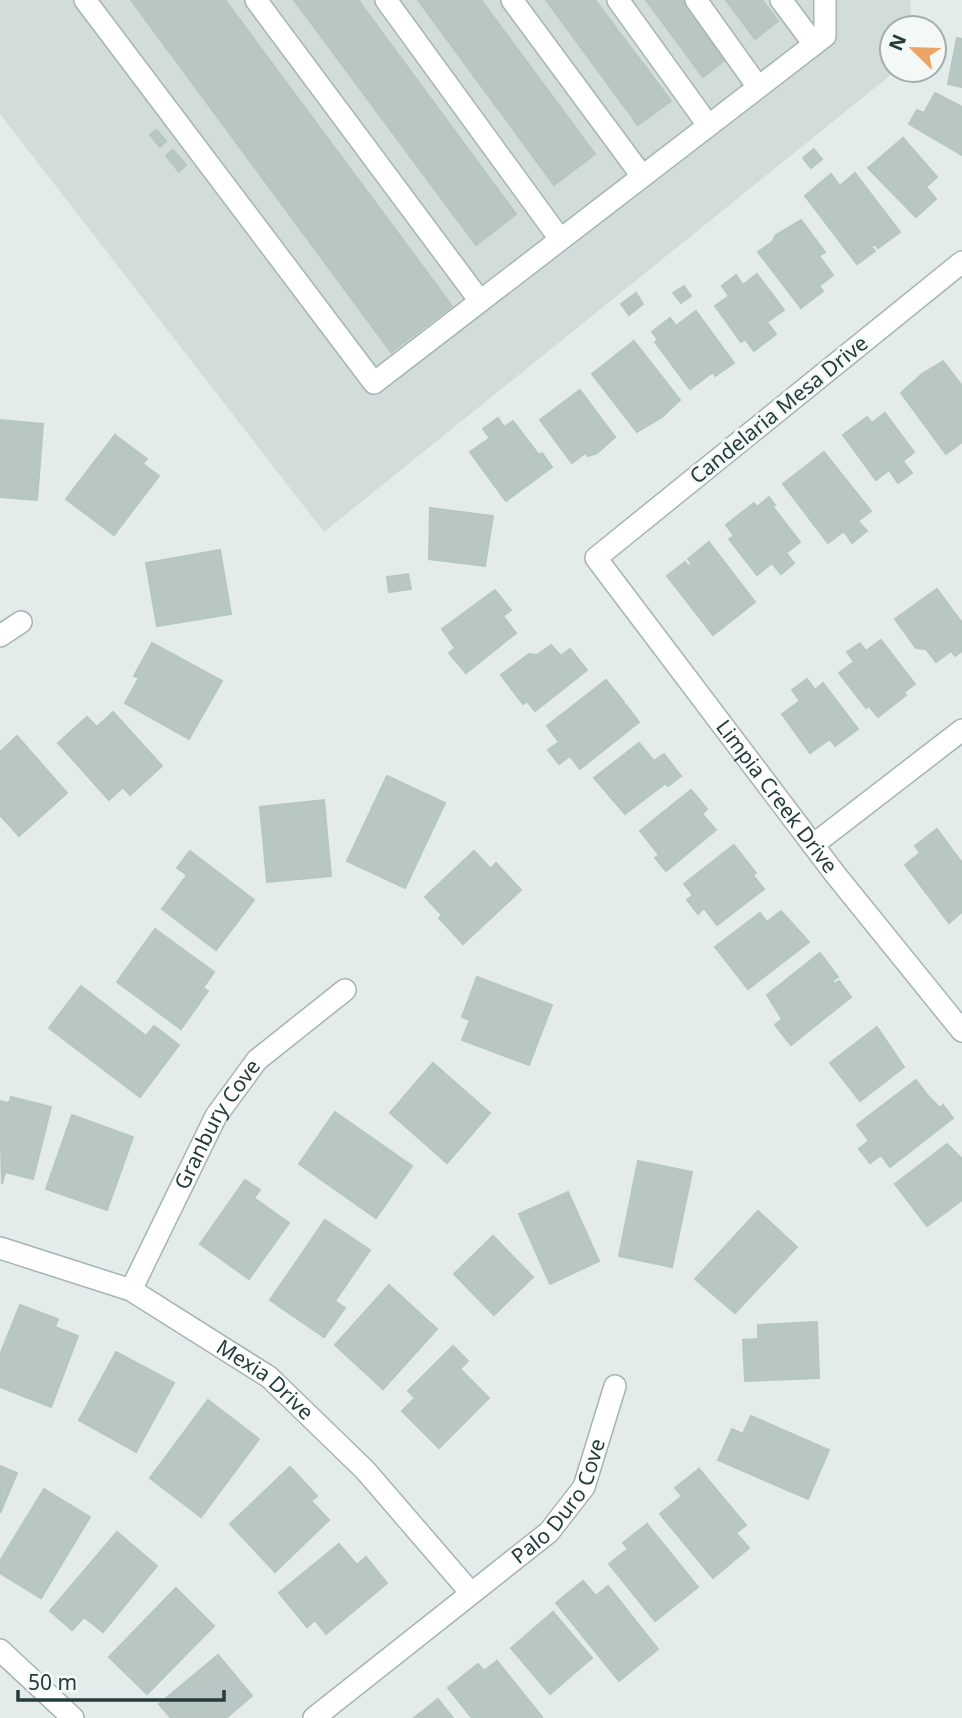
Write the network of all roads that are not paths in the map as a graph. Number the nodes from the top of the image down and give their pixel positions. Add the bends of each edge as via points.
1 (85, 0) edge
2 (256, 0) edge
3 (386, 0) edge
4 (512, 0) edge
5 (618, 0) edge
6 (695, 0) edge
7 (781, 0) edge
8 (825, 0) edge
9 (814, 44) junction
10 (758, 87) junction
11 (708, 125) junction
12 (642, 176) junction
13 (560, 239) junction
14 (962, 262) edge
15 (480, 301) junction
16 (596, 558) joint
17 (20, 622) dead end
18 (0, 636) edge
19 (962, 730) edge
20 (813, 845) junction
21 (345, 990) dead end
22 (962, 1031) edge
23 (0, 1248) edge
24 (131, 1290) junction
25 (615, 1386) dead end
26 (471, 1593) junction
27 (0, 1650) edge
28 (323, 1716) edge
29 (73, 1718) edge

1 - 15 street via 374,383
2 - 15 street
3 - 13 street
4 - 12 street
5 - 11 street
6 - 10 street
7 - 9 street
8 - 9 street via 825,36
9 - 10 street
10 - 11 street
11 - 12 street
12 - 13 street
13 - 15 street
14 - 16 street, Candelaria Mesa Drive
16 - 20 street, Limpia Creek Drive
17 - 18 street
19 - 20 street
20 - 22 street, Limpia Creek Drive
21 - 24 street, Granbury Cove via 257,1060 216,1115
23 - 24 street, Mexia Drive
24 - 26 street, Mexia Drive via 269,1377 365,1469
25 - 26 street, Palo Duro Cove via 584,1487 549,1532
26 - 28 street, Palo Duro Cove
27 - 29 street

